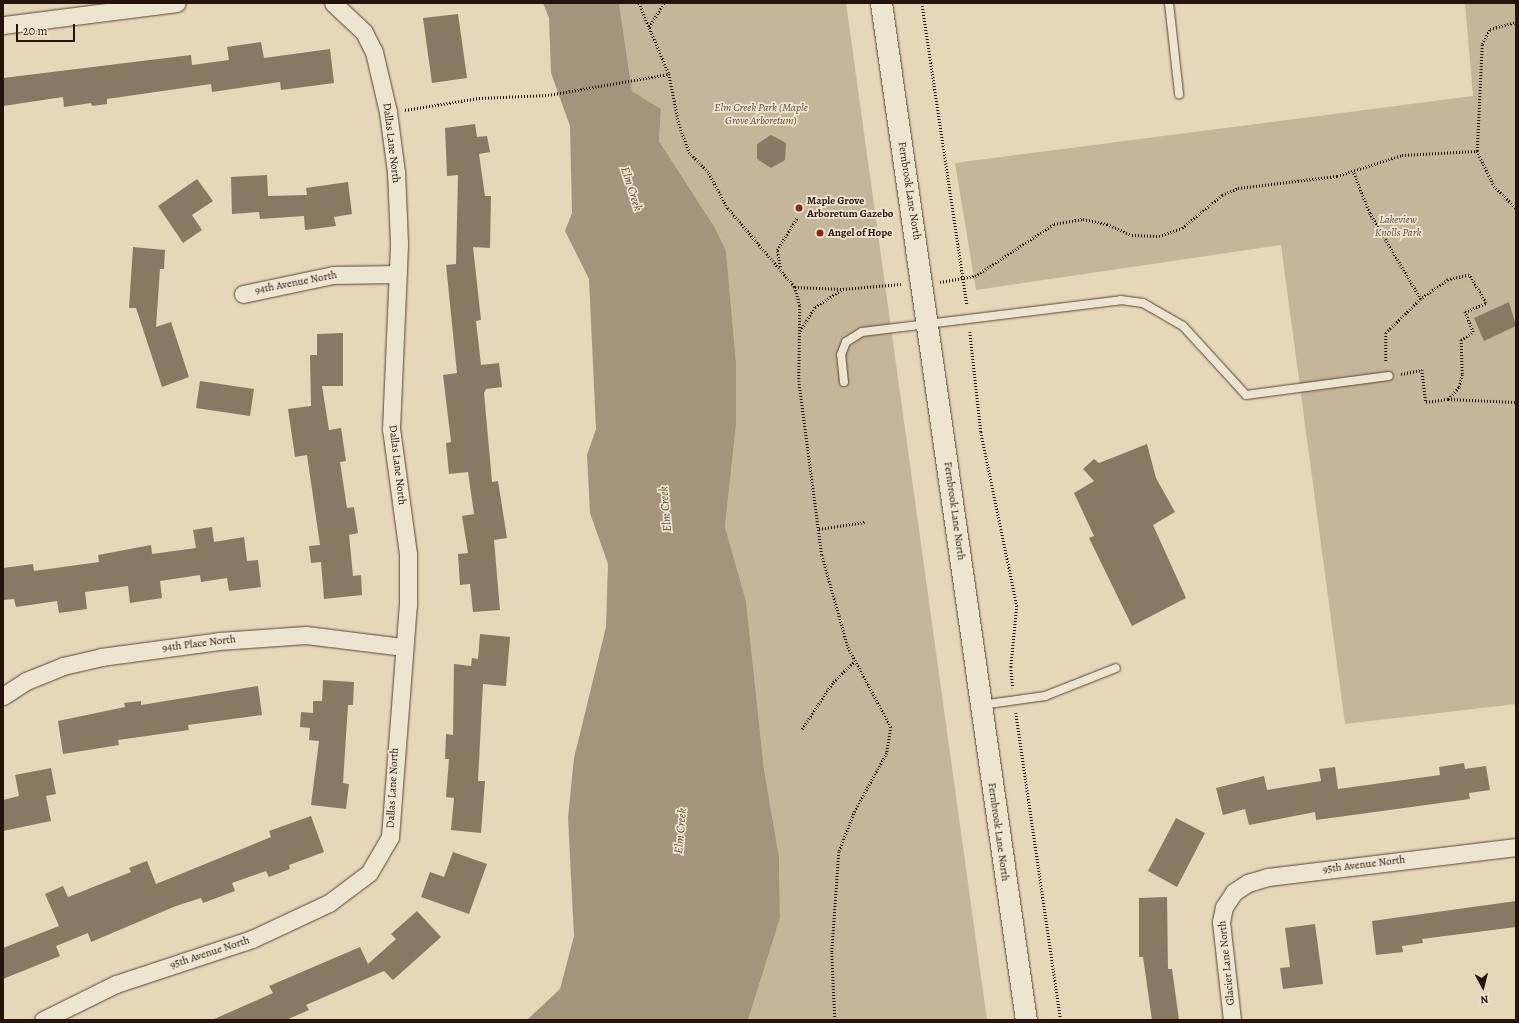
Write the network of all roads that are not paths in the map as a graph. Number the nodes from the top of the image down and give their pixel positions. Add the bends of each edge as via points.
1 (177, 3) edge
2 (333, 3) edge
3 (881, 3) edge
4 (1169, 3) edge
5 (3, 25) edge
6 (1179, 94) dead end
7 (397, 274) junction
8 (243, 294) dead end
9 (928, 324) junction
10 (1389, 376) road end
11 (844, 382) dead end
12 (404, 647) junction
13 (1116, 668) dead end
14 (3, 696) edge
15 (980, 705) junction
16 (1516, 846) edge
17 (369, 872) joint
18 (1224, 907) joint
19 (43, 1020) edge
20 (1026, 1020) edge
21 (1232, 1020) edge

1 - 5 street
2 - 7 street, Dallas Lane North via 364,32 382,77 398,207
3 - 9 street, Fernbrook Lane North
4 - 6 lane
7 - 8 street, 94th Avenue North via 333,275
7 - 12 street, Dallas Lane North via 390,429 408,554
9 - 10 lane via 1121,300 1144,304 1183,326 1246,395
9 - 11 lane via 862,332 846,342 841,356
9 - 15 street, Fernbrook Lane North
12 - 14 street, 94th Place North via 306,635 219,641 101,657 63,666 26,681
12 - 17 street, Dallas Lane North via 394,816 390,837
13 - 15 lane via 1081,685 1015,701
15 - 20 street, Fernbrook Lane North
16 - 18 street, 95th Avenue North via 1268,877 1248,883 1234,892
17 - 19 street, 95th Avenue North via 330,903 292,922 252,940 116,984
18 - 21 street, Glacier Lane North via 1221,922

